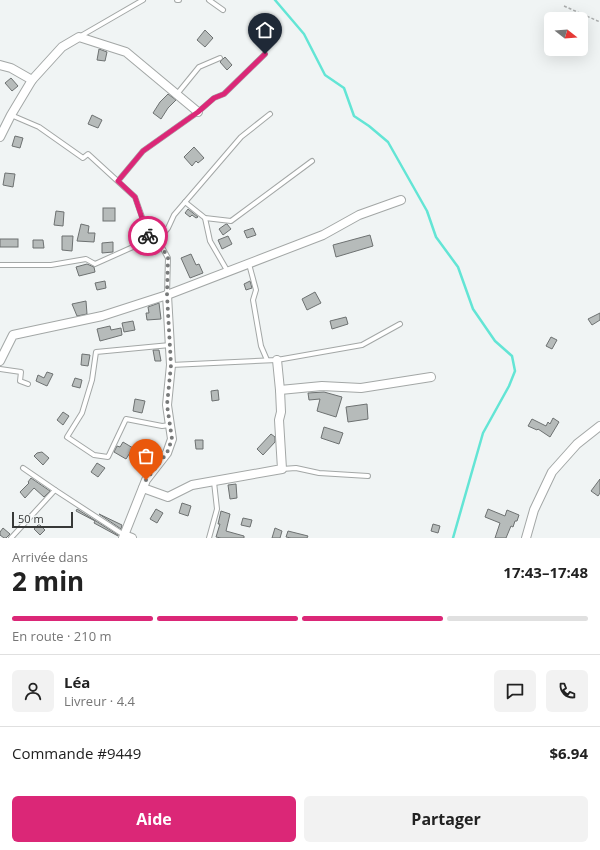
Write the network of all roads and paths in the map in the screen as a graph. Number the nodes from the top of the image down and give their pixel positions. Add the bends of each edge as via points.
1 (143, 0) edge
2 (209, 0) edge
3 (564, 6) dead end
4 (223, 10) dead end
5 (600, 22) edge
6 (79, 37) junction
7 (265, 54) dead end
8 (220, 58) dead end
9 (0, 65) edge
10 (32, 80) junction
11 (177, 94) junction
12 (198, 112) junction
13 (270, 114) dead end
14 (11, 115) junction
15 (2, 128) edge
16 (0, 137) edge
17 (312, 161) dead end
18 (118, 181) junction
19 (401, 200) dead end
20 (185, 202) junction
21 (205, 218) junction
22 (156, 239) junction
23 (0, 264) edge
24 (249, 264) junction
25 (228, 272) junction
26 (167, 295) junction
27 (400, 324) dead end
28 (170, 345) junction
29 (267, 360) junction
30 (276, 360) junction
31 (0, 361) edge
32 (171, 365) junction
33 (0, 369) edge
34 (431, 377) dead end
35 (28, 384) dead end
36 (280, 390) junction
37 (170, 425) junction
38 (600, 426) edge
39 (22, 468) dead end
40 (282, 470) junction
41 (368, 476) dead end
42 (214, 482) junction
43 (143, 488) junction
44 (55, 490) junction
45 (124, 537) edge
46 (11, 538) edge
47 (132, 538) edge
48 (209, 538) edge
49 (526, 538) edge

1 - 6 lane
2 - 4 lane
3 - 5 path
6 - 10 street via 62,47
6 - 11 street via 126,52
7 - 12 lane via 224,94 214,98
8 - 11 lane via 200,67
9 - 10 street via 12,68
10 - 14 street
11 - 12 street
12 - 18 lane via 143,151
13 - 20 lane via 241,137
14 - 15 street
14 - 18 lane via 39,127 83,158 88,154
15 - 16 street
17 - 21 lane via 231,221
18 - 22 lane via 135,197 149,236
19 - 24 street via 359,215 323,235
20 - 21 lane
20 - 22 lane via 174,215 168,228
21 - 25 lane via 210,241
22 - 23 lane via 95,264 86,260 51,265
22 - 26 lane via 168,258
24 - 25 street
24 - 29 lane via 256,290 253,300 261,346
25 - 26 street
26 - 28 street
26 - 31 street via 102,316 13,335
27 - 30 lane via 362,345
28 - 32 street
28 - 37 lane via 96,352 92,380 82,413 68,437 94,455 108,457 126,419 162,426
29 - 30 lane
29 - 32 lane
30 - 36 street
32 - 37 street via 167,405
33 - 35 lane via 21,372 20,381
34 - 36 street via 361,388 322,386
36 - 40 street via 281,412 278,420
37 - 43 street via 172,439 167,453 146,480
38 - 49 street via 577,444 552,472 534,510
39 - 44 lane
40 - 41 lane via 296,468 319,473
40 - 42 street
42 - 43 street via 192,486 168,497
42 - 48 lane via 217,509
43 - 45 street
44 - 45 lane
44 - 46 lane
45 - 47 street

